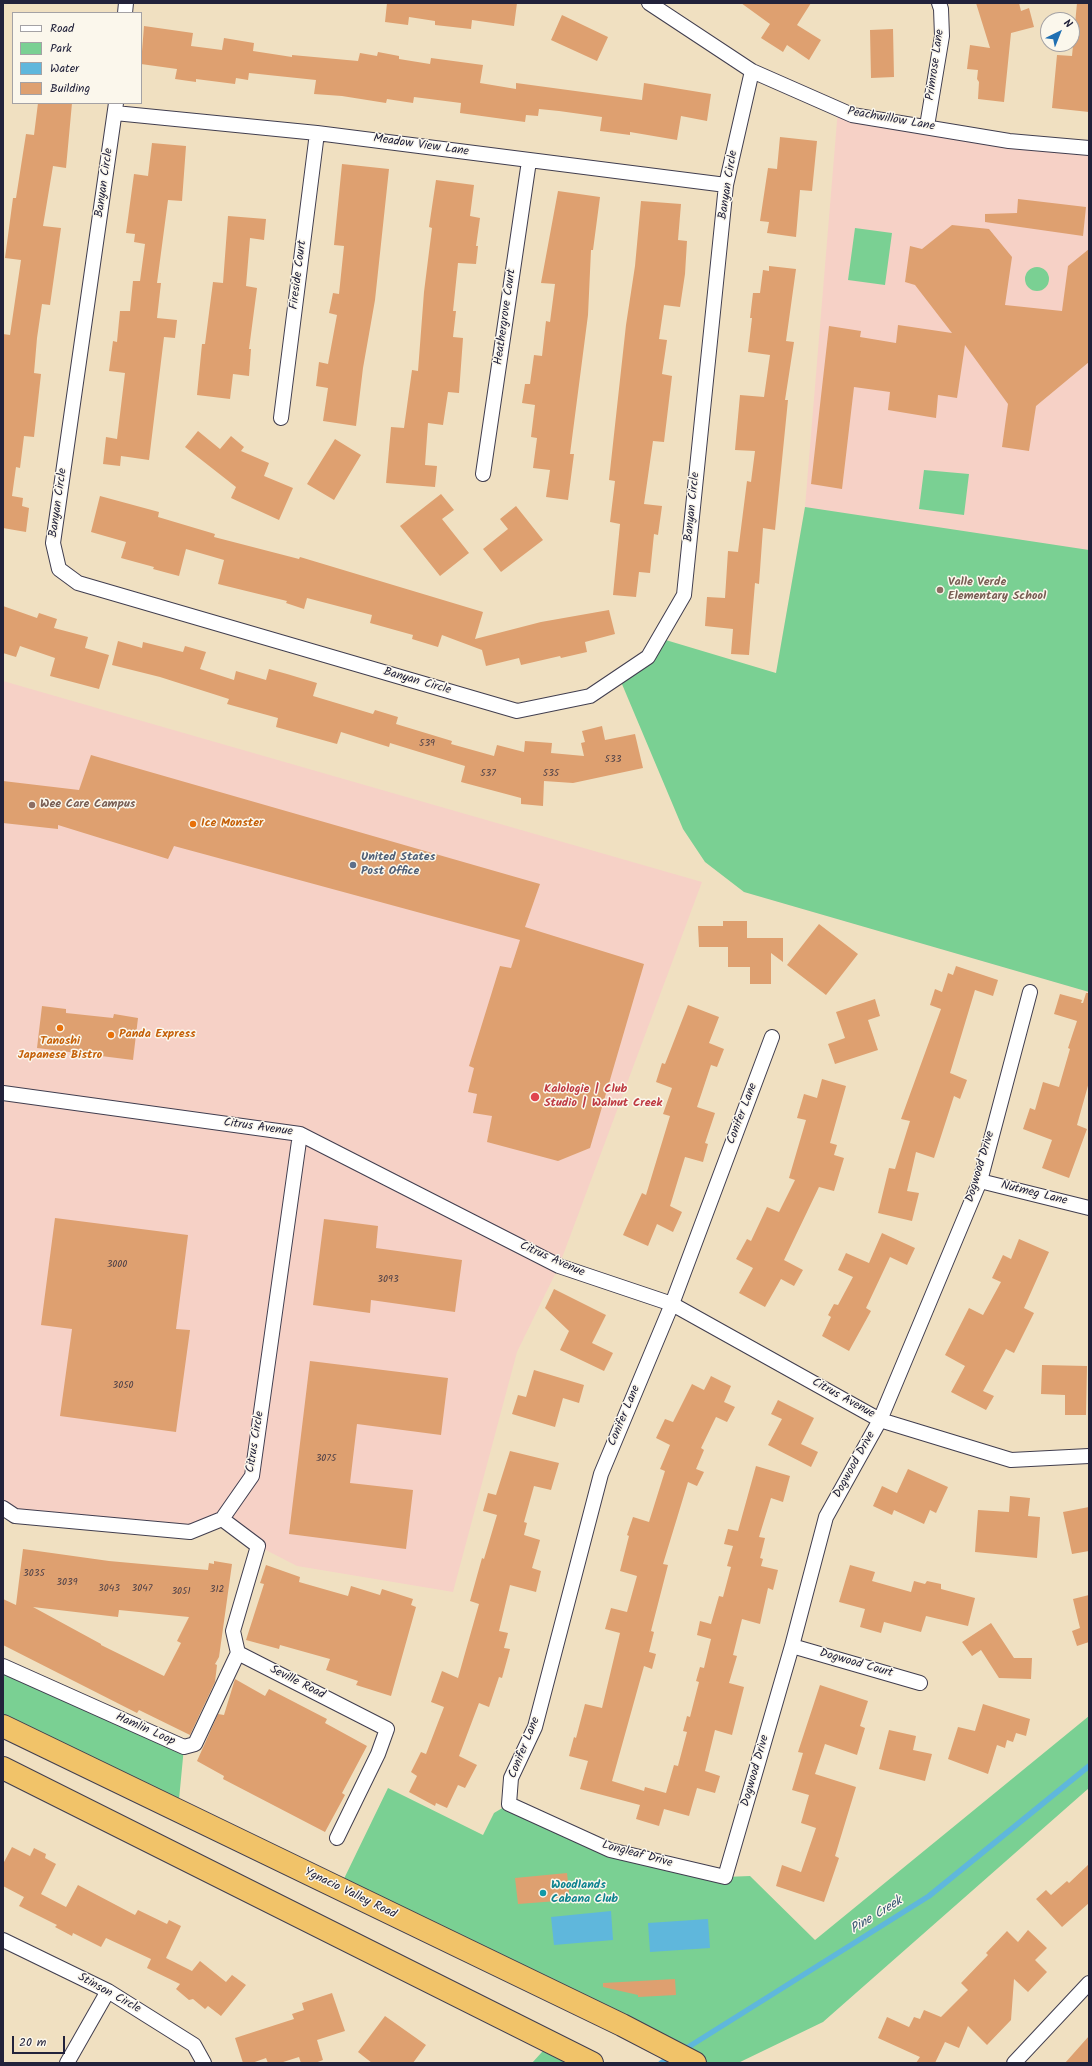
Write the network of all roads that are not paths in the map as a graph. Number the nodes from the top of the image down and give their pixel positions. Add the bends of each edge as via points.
1 (649, 3) edge
2 (939, 3) edge
3 (752, 71) junction
4 (116, 108) edge
5 (927, 126) junction
6 (317, 132) junction
7 (1089, 148) edge
8 (529, 160) junction
9 (726, 186) junction
10 (281, 418) dead end
11 (483, 474) dead end
12 (1030, 992) dead end
13 (772, 1037) dead end
14 (3, 1093) edge
15 (300, 1134) junction
16 (980, 1181) junction
17 (1089, 1208) edge
18 (672, 1304) junction
19 (880, 1420) junction
20 (1089, 1456) edge
21 (3, 1508) edge
22 (222, 1519) junction
23 (792, 1646) junction
24 (238, 1653) junction
25 (3, 1666) edge
26 (920, 1682) dead end
27 (3, 1726) edge
28 (3, 1768) edge
29 (509, 1804) joint
30 (337, 1838) dead end
31 (725, 1877) joint
32 (3, 1940) edge
33 (1089, 1983) edge
34 (108, 1991) junction
35 (584, 2058) edge
36 (67, 2063) edge
37 (204, 2063) edge
38 (695, 2063) edge
39 (1014, 2063) edge

1 - 3 street, Peachwillow Lane
2 - 5 street, Primrose Lane via 942,36
3 - 5 street, Peachwillow Lane via 852,115
3 - 9 street, Banyan Circle
4 - 6 street, Meadow View Lane
4 - 9 street, Banyan Circle via 53,543 59,570 78,583 517,711 590,696 648,658 684,595
5 - 7 street, Peachwillow Lane via 1009,141
6 - 8 street, Meadow View Lane
6 - 10 street, Fireside Court
8 - 9 street, Meadow View Lane
8 - 11 street, Heathergrove Court
12 - 16 street, Dogwood Drive
13 - 18 street, Conifer Lane
14 - 15 street, Citrus Avenue
15 - 18 street, Citrus Avenue via 558,1266
15 - 22 street, Citrus Circle via 252,1476
16 - 17 street, Nutmeg Lane
16 - 19 street, Dogwood Drive
18 - 19 street, Citrus Avenue
18 - 29 street, Conifer Lane via 601,1474 535,1727 511,1778
19 - 20 street, Citrus Avenue via 1011,1460
19 - 23 street, Dogwood Drive via 826,1517
21 - 22 street via 15,1516 190,1532
22 - 24 street via 258,1546 233,1631
23 - 26 street, Dogwood Court
23 - 31 street, Dogwood Drive
24 - 25 street, Hamlin Loop via 195,1744 184,1747
24 - 30 street, Seville Road via 387,1729 378,1754
27 - 38 highway, Ygnacio Valley Road via 622,2025
28 - 35 highway
29 - 31 street, Longleaf Drive via 610,1850
32 - 34 street, Stinson Circle
33 - 39 street
34 - 36 street
34 - 37 street, Stinson Circle via 194,2045

